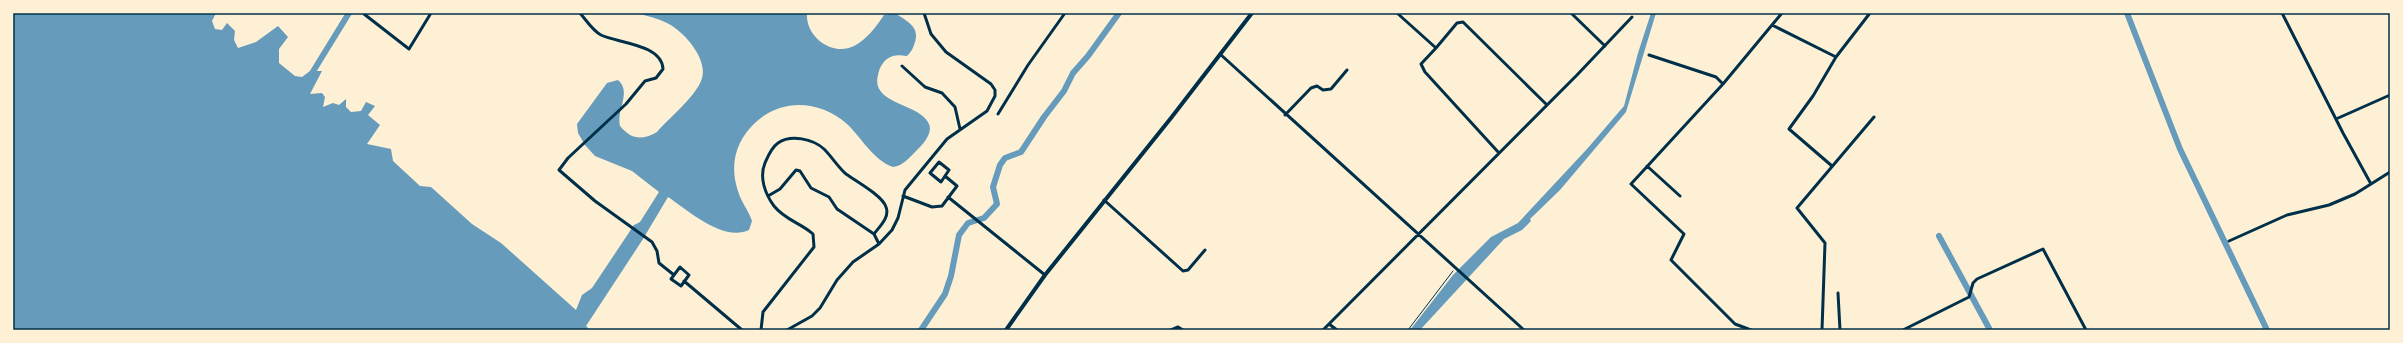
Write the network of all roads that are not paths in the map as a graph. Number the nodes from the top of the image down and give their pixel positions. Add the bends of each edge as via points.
1 (431, 13) edge
2 (580, 13) edge
3 (924, 13) edge
4 (1065, 13) edge
5 (1252, 13) edge
6 (1397, 13) edge
7 (1571, 13) edge
8 (1782, 13) edge
9 (1870, 13) edge
10 (2282, 13) edge
11 (364, 14) dead end
12 (1632, 17) dead end
13 (1772, 25) junction
14 (1605, 46) junction
15 (1436, 48) junction
16 (1220, 54) junction
17 (1649, 55) dead end
18 (1836, 57) junction
19 (902, 66) dead end
20 (1347, 70) dead end
21 (1723, 84) junction
22 (2390, 95) edge
23 (1547, 106) junction
24 (998, 114) dead end
25 (1285, 115) junction
26 (1874, 117) dead end
27 (2336, 119) junction
28 (960, 129) junction
29 (1500, 153) junction
30 (1647, 166) junction
31 (1832, 166) junction
32 (2390, 172) edge
33 (945, 176) junction
34 (2371, 184) junction
35 (768, 196) junction
36 (903, 196) junction
37 (1680, 196) dead end
38 (948, 197) junction
39 (1104, 200) junction
40 (1419, 233) junction
41 (874, 234) junction
42 (2229, 241) dead end
43 (879, 244) junction
44 (1206, 250) dead end
45 (674, 275) junction
46 (1045, 275) junction
47 (684, 282) junction
48 (1838, 293) dead end
49 (1329, 324) junction
50 (742, 330) edge
51 (761, 330) edge
52 (787, 330) edge
53 (1006, 330) edge
54 (1171, 330) edge
55 (1183, 330) edge
56 (1323, 330) edge
57 (1337, 330) edge
58 (1524, 330) edge
59 (1751, 330) edge
60 (1822, 330) edge
61 (1840, 330) edge
62 (1903, 330) edge
63 (2086, 330) edge

1 - 11 street via 409,48
2 - 45 street via 597,32 643,48 660,61 663,69 659,76 645,81 626,104 565,160 560,172 652,242 659,263
3 - 28 street via 931,34 946,52 991,84 995,90 995,96 987,111
4 - 24 street via 1028,65
5 - 16 street
6 - 15 street
7 - 14 street
8 - 13 street
9 - 18 street
10 - 27 street
12 - 14 street
13 - 18 street
13 - 21 street
14 - 23 street
15 - 23 street via 1457,23 1463,22
15 - 29 street via 1421,67
16 - 25 street
16 - 39 street
17 - 21 street via 1716,78
18 - 31 street via 1813,96 1789,129
19 - 28 street via 925,87 942,93 955,107
20 - 25 street via 1331,89 1323,90 1317,86 1311,88
21 - 30 street
22 - 27 street
23 - 29 street
25 - 40 street
26 - 31 street
27 - 34 street
28 - 36 street via 947,140 905,190
29 - 40 street
30 - 37 street
30 - 59 street via 1631,184 1684,234 1670,260 1735,324
31 - 60 street via 1797,208 1825,243
32 - 34 street
33 - 33 street via 950,170 939,162 930,173 940,182
33 - 38 street via 957,186
34 - 42 street via 2355,194 2287,215
35 - 41 street via 780,189 792,172 800,171 811,188 829,197 837,209
35 - 41 street via 764,188 763,168 771,150 786,140 799,138 811,142 823,148 845,173 886,205 885,220
35 - 51 street via 784,217 808,230 813,234 815,241 807,258 763,312
36 - 38 street via 937,208 942,206
36 - 43 street via 898,218 892,230
38 - 46 street
39 - 44 street via 1183,271 1188,270
39 - 46 street
40 - 49 street
40 - 58 street
41 - 43 street
43 - 52 street via 853,262 812,316
45 - 47 street via 671,279 681,286
45 - 47 street via 680,268 689,275
46 - 53 street
47 - 50 street
48 - 61 street
49 - 56 street
49 - 57 street
54 - 55 street via 1178,327
62 - 63 street via 1969,297 1973,283 1977,280 2043,249

